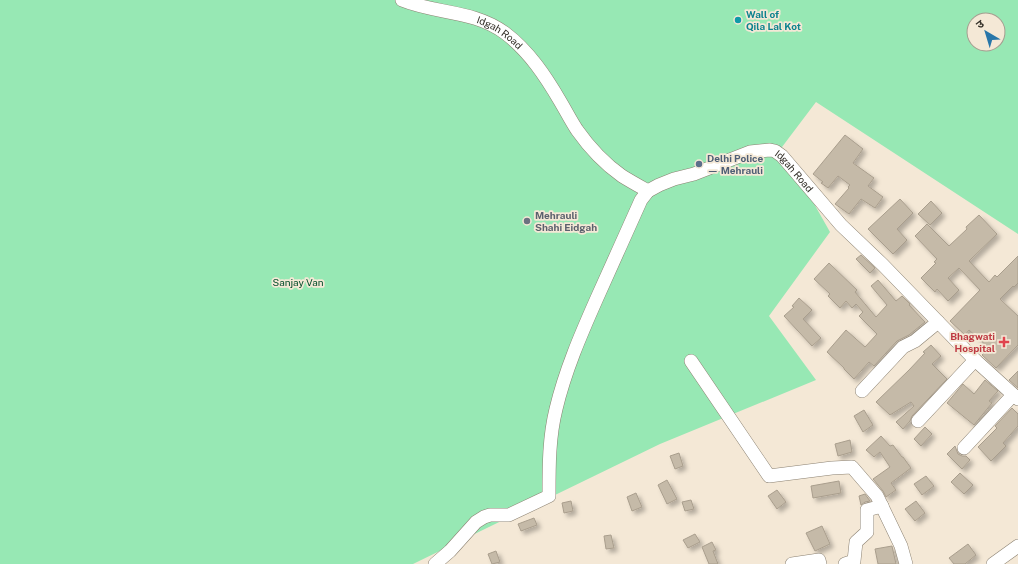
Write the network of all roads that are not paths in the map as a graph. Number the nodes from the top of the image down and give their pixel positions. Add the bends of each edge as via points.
1 (402, 0) edge
2 (648, 191) junction
3 (938, 322) junction
4 (975, 360) junction
5 (691, 361) dead end
6 (862, 391) dead end
7 (1015, 397) edge
8 (918, 421) dead end
9 (964, 448) dead end
10 (882, 506) junction
11 (1018, 546) edge
12 (435, 564) edge
13 (792, 564) edge
14 (820, 564) edge
15 (845, 564) edge
16 (906, 564) edge
17 (993, 564) edge

1 - 2 street, Idgah Road via 466,15 489,23 505,33 535,63 589,145 614,170
2 - 3 street, Idgah Road via 750,152 775,151 841,225
2 - 12 street via 641,200 580,336 562,384 551,438 549,496 509,515 490,515 480,519
3 - 4 street, Idgah Road
3 - 6 street via 915,341 903,347
4 - 7 street, Idgah Road
4 - 8 street
5 - 10 street via 769,476 852,467 877,496
7 - 9 street
10 - 15 street via 867,510 867,532 856,542 854,561
10 - 16 street via 901,546
11 - 17 street
13 - 14 street via 819,560

